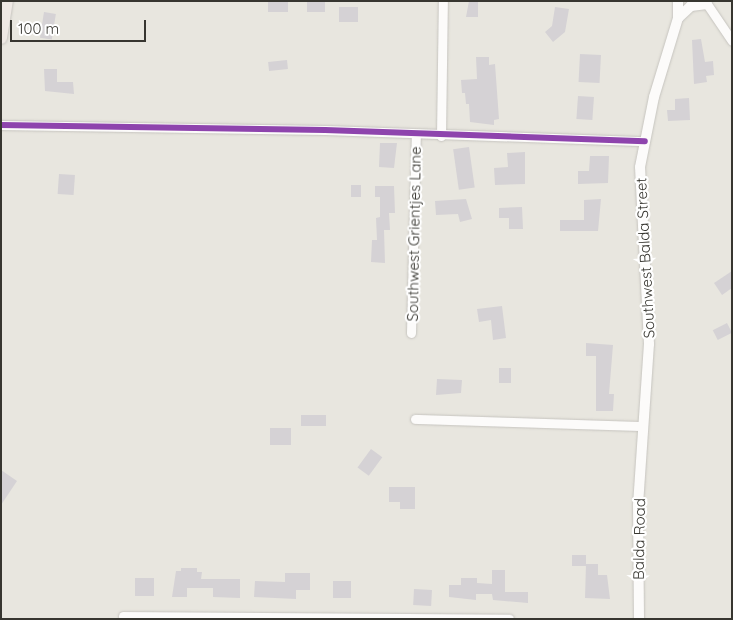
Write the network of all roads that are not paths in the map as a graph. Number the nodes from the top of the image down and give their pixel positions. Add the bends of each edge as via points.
1 (8, 1) edge
2 (443, 1) edge
3 (678, 1) edge
4 (706, 3) edge
5 (678, 18) junction
6 (1, 38) edge
7 (732, 41) edge
8 (1, 125) edge
9 (416, 134) junction
10 (441, 136) junction
11 (644, 141) junction
12 (411, 333) dead end
13 (414, 419) dead end
14 (643, 426) junction
15 (642, 459) joint
16 (124, 616) dead end
17 (509, 619) edge
18 (639, 619) edge

1 - 6 main road
2 - 10 street
3 - 5 street, Southwest Balda Street
4 - 5 street via 691,6
4 - 7 street
5 - 11 street, Southwest Balda Street
8 - 9 street
9 - 10 street
9 - 12 street, Southwest Grientjes Lane
10 - 11 street
11 - 14 street, Southwest Balda Street via 640,204 649,344
13 - 14 street
14 - 15 street, Southwest Balda Street
15 - 18 street, Balda Road
16 - 17 street

